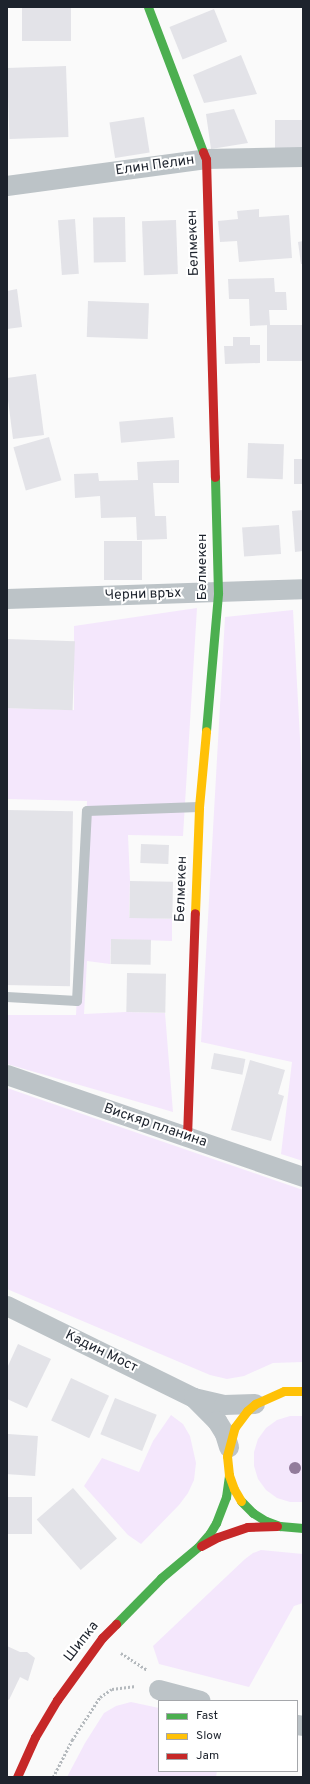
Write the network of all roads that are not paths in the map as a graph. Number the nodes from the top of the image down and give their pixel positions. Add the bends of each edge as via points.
1 (148, 7) edge
2 (303, 158) edge
3 (206, 159) junction
4 (7, 186) edge
5 (303, 589) edge
6 (218, 593) junction
7 (7, 599) edge
8 (199, 807) junction
9 (7, 997) edge
10 (7, 1075) edge
11 (187, 1137) junction
12 (303, 1177) edge
13 (7, 1306) edge
14 (303, 1391) edge
15 (194, 1398) junction
16 (255, 1404) junction
17 (229, 1447) junction
18 (229, 1475) junction
19 (280, 1526) junction
20 (303, 1528) edge
21 (198, 1547) junction
22 (159, 1690) road end
23 (197, 1700) edge
24 (17, 1777) edge

1 - 3 street, Белмекен
2 - 3 street, Елин Пелин
3 - 4 street, Елин Пелин
3 - 6 street, Белмекен
5 - 6 street, Черни връх
6 - 7 street, Черни връх
6 - 8 street, Белмекен
8 - 9 lane via 87,811 77,1001
8 - 11 street, Белмекен
10 - 11 street, Вискяр планина
11 - 12 street, Вискяр планина
13 - 15 street, Кадин Мост
14 - 16 street, Шипка via 284,1391
15 - 16 street, Кадин Мост via 224,1405
15 - 17 street, Кадин Мост via 217,1421
16 - 17 street, Шипка via 235,1427
17 - 18 street, Шипка
18 - 19 street, Шипка via 242,1502 253,1513
18 - 21 street, Шипка via 222,1510 210,1533
19 - 20 street, Шипка
19 - 21 street, Шипка via 247,1527
21 - 24 street, Шипка via 161,1578 102,1638 57,1700 35,1737
22 - 23 street

